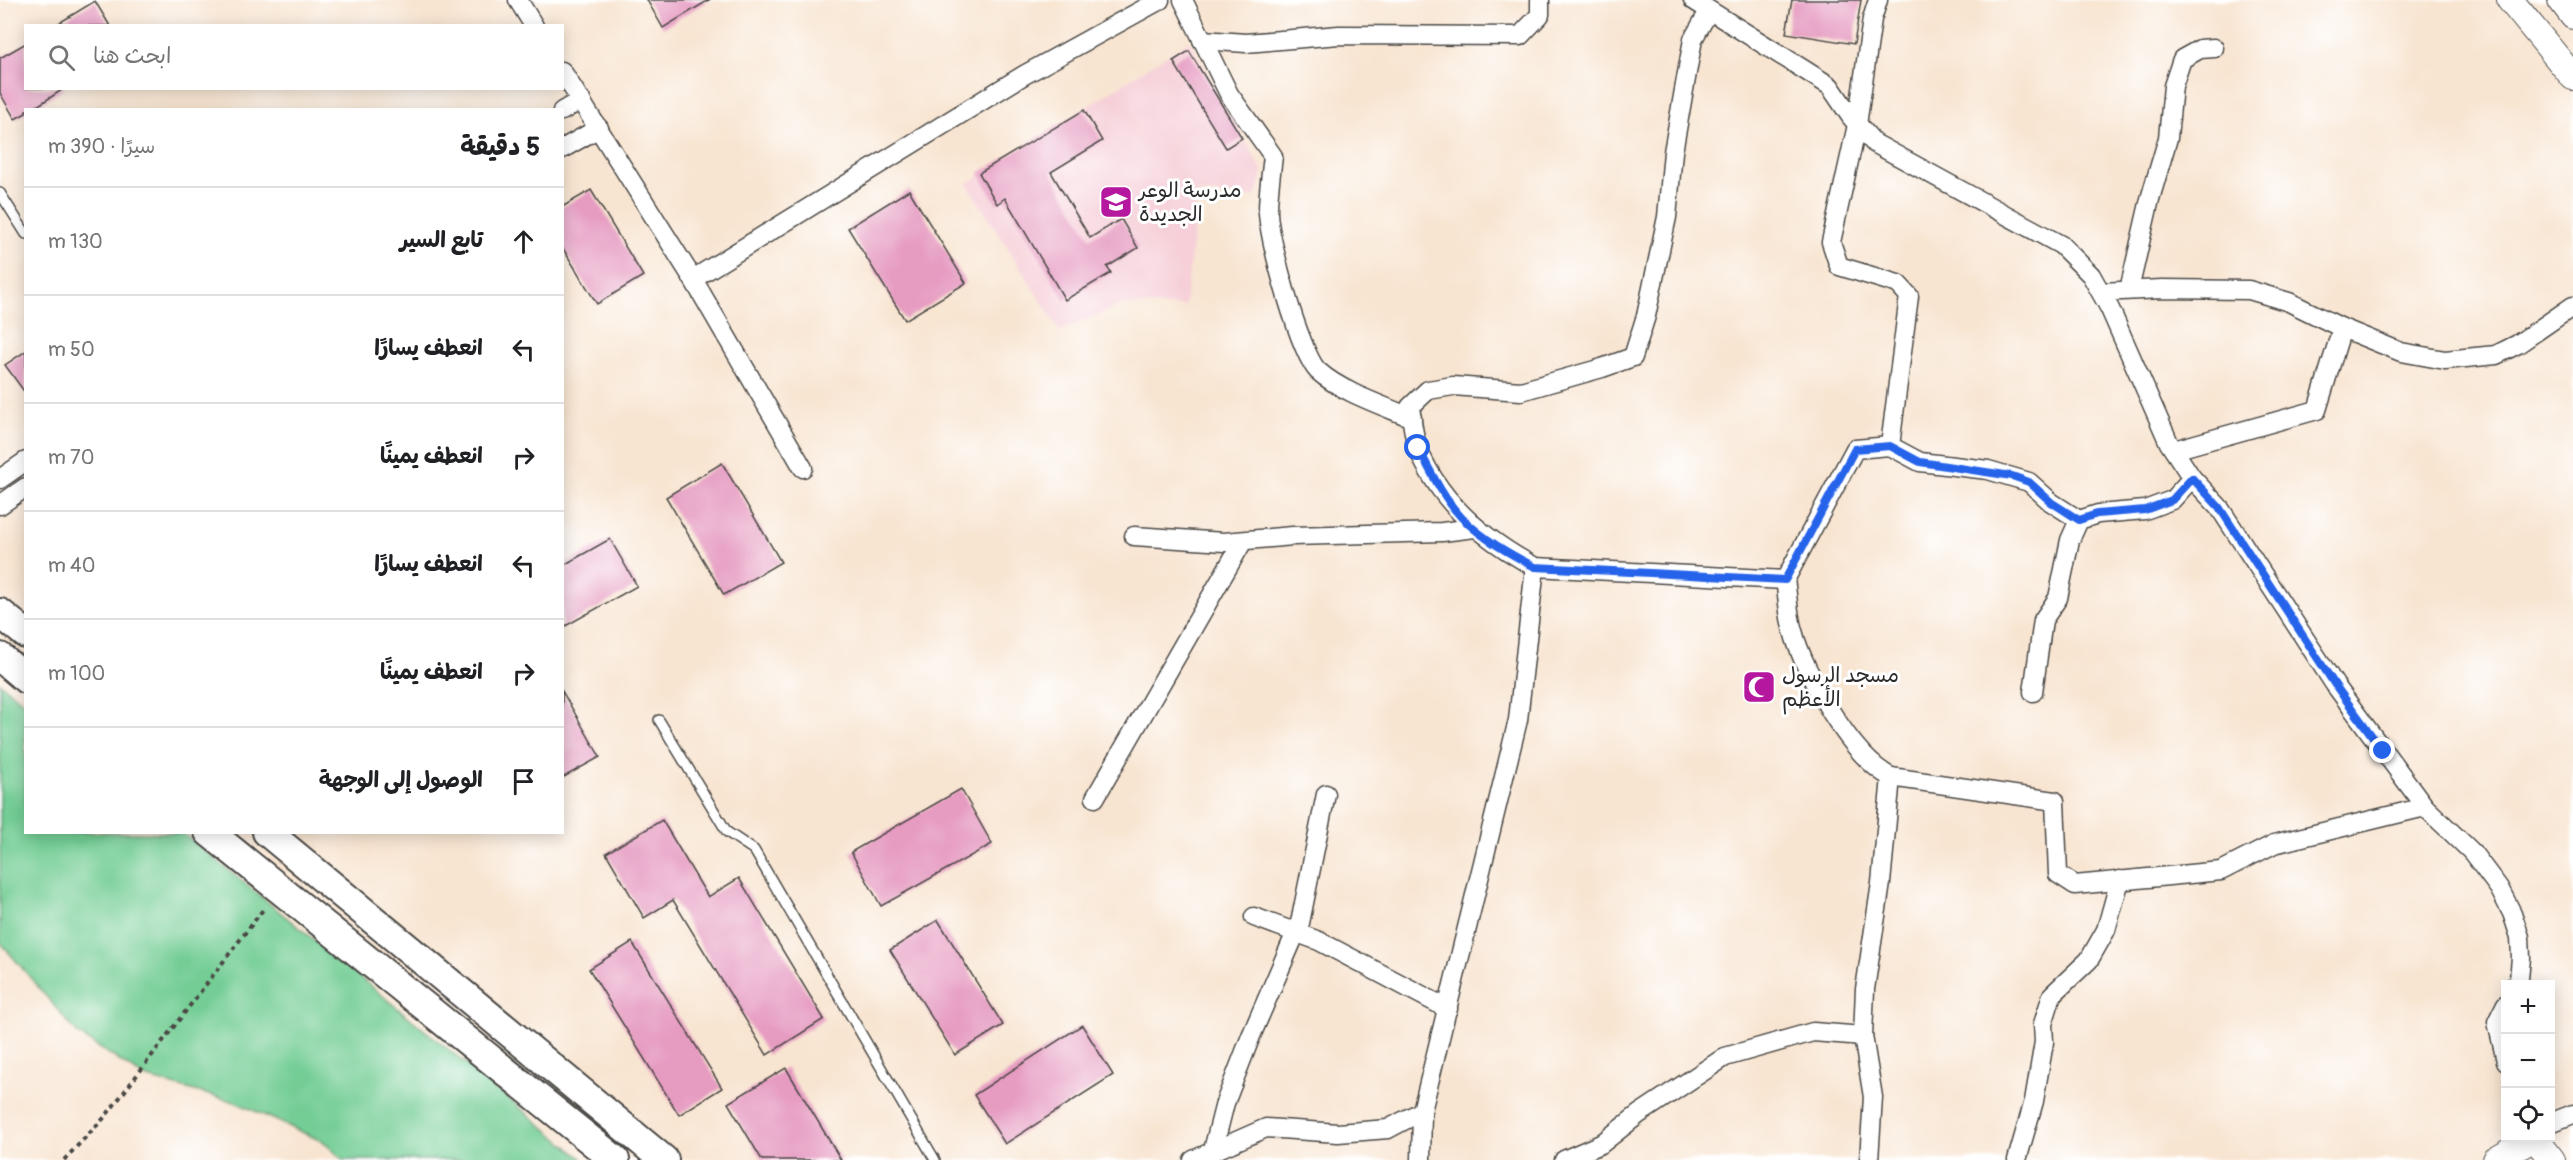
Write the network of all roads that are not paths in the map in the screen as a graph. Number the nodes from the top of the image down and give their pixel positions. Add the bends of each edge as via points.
1 (518, 0) edge
2 (1160, 0) edge
3 (1183, 0) edge
4 (1540, 0) edge
5 (1693, 0) edge
6 (1878, 0) edge
7 (2510, 0) edge
8 (2561, 0) edge
9 (1709, 11) junction
10 (2573, 16) edge
11 (533, 24) edge
12 (1202, 40) junction
13 (2214, 48) dead end
14 (564, 74) edge
15 (2573, 77) edge
16 (580, 99) junction
17 (564, 110) edge
18 (1857, 124) junction
19 (599, 128) junction
20 (564, 148) edge
21 (0, 193) edge
22 (24, 231) edge
23 (693, 279) junction
24 (2129, 290) junction
25 (2101, 292) junction
26 (2573, 306) edge
27 (2342, 328) junction
28 (1412, 418) junction
29 (1890, 446) junction
30 (2174, 450) junction
31 (24, 462) edge
32 (803, 468) dead end
33 (2192, 478) junction
34 (0, 479) edge
35 (24, 488) edge
36 (0, 505) edge
37 (2079, 520) junction
38 (1475, 528) junction
39 (1134, 536) dead end
40 (1243, 541) junction
41 (1535, 567) junction
42 (1785, 580) junction
43 (0, 613) edge
44 (24, 632) edge
45 (0, 657) edge
46 (24, 677) edge
47 (2033, 692) dead end
48 (659, 720) dead end
49 (1891, 777) junction
50 (1326, 794) dead end
51 (1095, 798) dead end
52 (2425, 807) junction
53 (211, 834) edge
54 (269, 834) edge
55 (2120, 880) junction
56 (1254, 917) dead end
57 (1295, 934) junction
58 (2518, 980) edge
59 (1448, 1009) junction
60 (2501, 1013) edge
61 (1863, 1036) junction
62 (2501, 1042) edge
63 (1422, 1111) junction
64 (2573, 1114) edge
65 (2555, 1121) edge
66 (2526, 1142) edge
67 (2538, 1142) edge
68 (1213, 1150) junction
69 (615, 1160) edge
70 (664, 1160) edge
71 (935, 1160) edge
72 (1193, 1160) edge
73 (1420, 1160) edge
74 (1564, 1160) edge
75 (1869, 1160) edge
76 (2017, 1160) edge
77 (2496, 1160) edge
78 (2552, 1160) edge

1 - 11 street
2 - 23 street via 1024,75
3 - 12 street
4 - 12 street via 1540,15 1520,36 1339,35 1246,44
5 - 9 street
6 - 18 street
7 - 15 main road
8 - 10 main road
9 - 18 street via 1830,86
9 - 28 street via 1693,39 1673,152 1667,217 1633,357 1521,391 1453,386 1428,390 1410,407
12 - 28 street via 1229,94 1273,156 1268,211 1271,242 1298,332 1317,370 1344,388
13 - 24 street via 2200,49 2182,59 2173,86 2168,138
14 - 16 street
16 - 17 street
16 - 19 street
18 - 25 street via 1874,143 2061,245 2091,275
18 - 29 street via 1831,242 1839,266 1898,284 1909,296
19 - 20 street
19 - 23 street
21 - 22 lane
23 - 32 street
24 - 25 street
24 - 27 street via 2249,290 2289,302
25 - 30 street
26 - 27 street via 2518,344 2496,355 2477,358 2445,360 2401,352
27 - 30 street via 2317,410
28 - 38 street via 1418,448 1440,489
29 - 37 street via 1920,462 1988,470 2029,482
29 - 42 street via 1855,449
30 - 33 street
31 - 34 street
33 - 37 street via 2172,500 2145,510 2097,514
33 - 52 street via 2219,507 2335,685
35 - 36 street
37 - 47 street via 2070,540 2058,598 2043,620
38 - 40 street
38 - 41 street via 1506,552
39 - 40 street
40 - 51 street
41 - 42 street
41 - 59 street via 1518,720
42 - 49 street via 1793,631 1816,686 1843,729 1876,770
43 - 44 main road
45 - 46 main road
48 - 71 lane via 727,832 754,850
49 - 55 street via 2055,801 2058,873 2075,885
49 - 61 street via 1865,989
50 - 57 street
52 - 55 street via 2274,844 2221,871
52 - 58 street via 2472,852 2499,888 2520,937
53 - 69 main road
54 - 70 main road
55 - 76 street via 2106,930 2089,960 2052,995 2043,1024 2044,1042 2034,1101
56 - 57 street
57 - 59 street via 1319,941
57 - 68 street via 1225,1103
59 - 63 street
60 - 62 street via 2497,1022
61 - 74 street via 1813,1032 1725,1057 1647,1108 1601,1144
61 - 75 street via 1873,1097
63 - 68 street via 1388,1129 1338,1133 1266,1128
63 - 73 street
64 - 65 street
66 - 77 main road
67 - 78 main road
68 - 72 street

